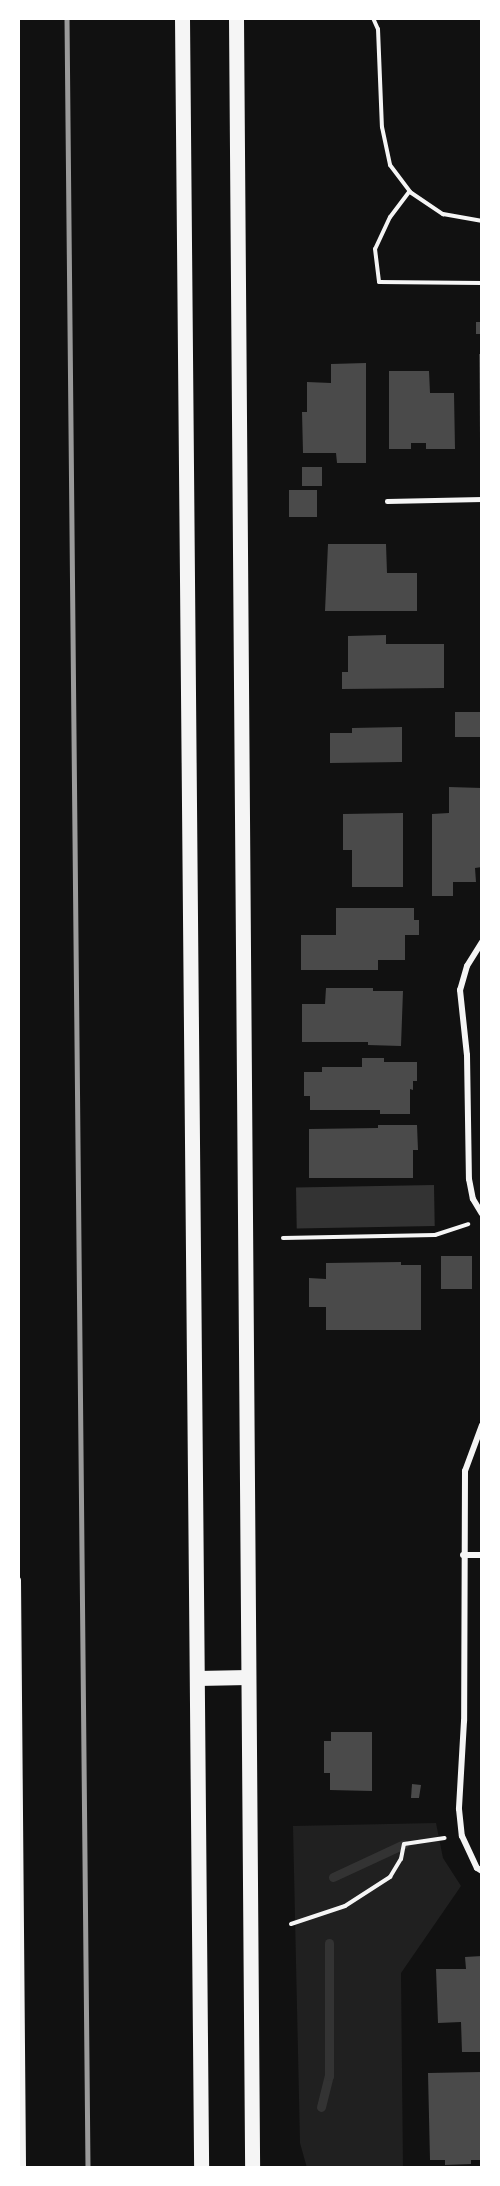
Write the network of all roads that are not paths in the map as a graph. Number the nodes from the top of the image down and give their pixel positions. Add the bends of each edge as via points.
1 (182, 18) edge
2 (236, 18) edge
3 (482, 499) edge
4 (387, 501) dead end
5 (481, 942) edge
6 (482, 1214) edge
7 (482, 1425) edge
8 (463, 1555) junction
9 (482, 1555) edge
10 (18, 1580) edge
11 (248, 1677) junction
12 (196, 1678) junction
13 (482, 1871) edge
14 (23, 2168) edge
15 (201, 2168) edge
16 (252, 2168) edge

1 - 12 main road
2 - 11 main road
3 - 4 lane
5 - 6 street via 467,966 460,990 467,1055 469,1179 472,1199
7 - 8 street via 465,1471
8 - 9 street
8 - 13 street via 465,1721 459,1809 462,1836
10 - 14 street
11 - 12 main road
11 - 16 main road
12 - 15 main road

